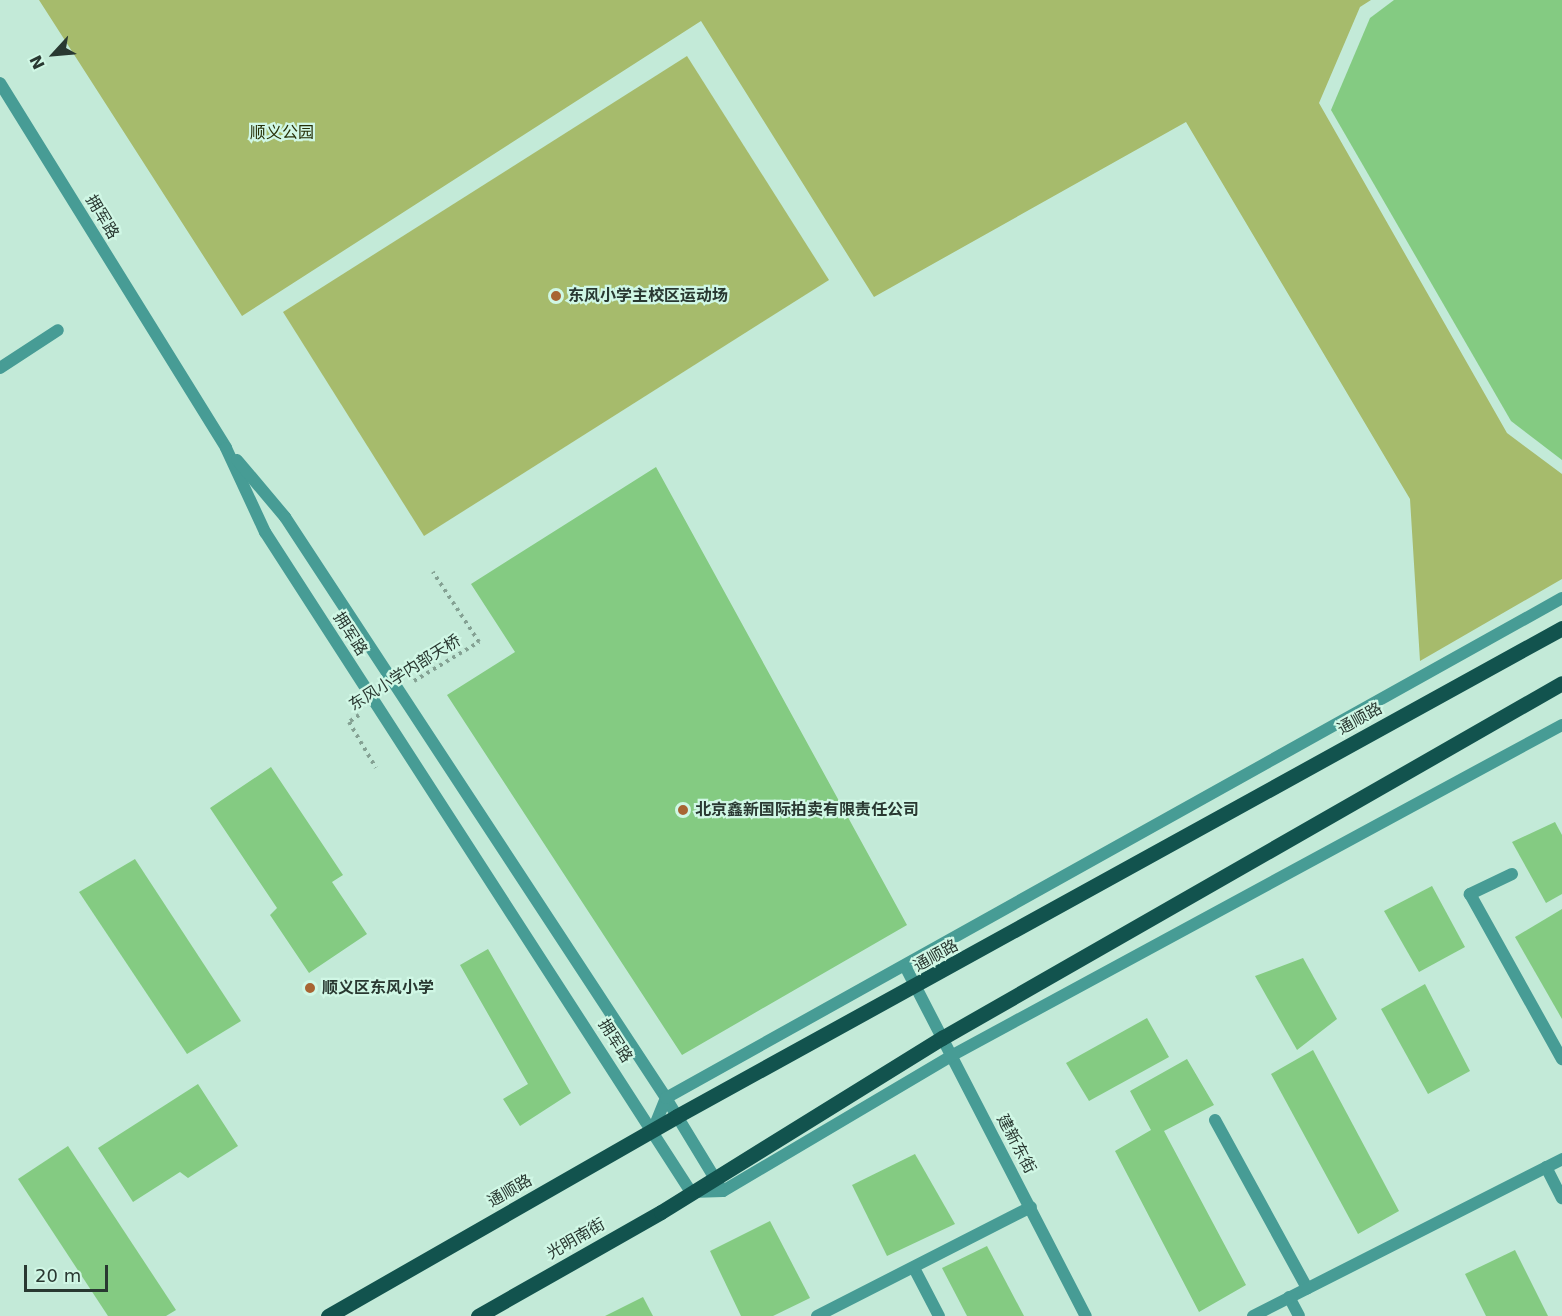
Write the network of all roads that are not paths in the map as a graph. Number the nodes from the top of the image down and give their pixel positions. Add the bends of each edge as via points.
1 (0, 83) edge
2 (58, 330) dead end
3 (0, 368) edge
4 (226, 448) junction
5 (1562, 598) edge
6 (1562, 628) edge
7 (1562, 683) edge
8 (1562, 725) edge
9 (1512, 874) dead end
10 (905, 966) junction
11 (915, 988) junction
12 (942, 1038) junction
13 (951, 1056) junction
14 (1562, 1059) edge
15 (666, 1098) junction
16 (677, 1116) junction
17 (1215, 1120) dead end
18 (653, 1130) junction
19 (1562, 1159) edge
20 (1546, 1167) junction
21 (719, 1185) junction
22 (691, 1192) junction
23 (1562, 1198) edge
24 (1031, 1207) junction
25 (914, 1268) junction
26 (1307, 1288) junction
27 (1289, 1297) junction
28 (328, 1316) edge
29 (478, 1316) edge
30 (817, 1316) edge
31 (939, 1316) edge
32 (1086, 1316) edge
33 (1253, 1316) edge
34 (1299, 1316) edge

1 - 4 street, 拥军路
2 - 3 street
4 - 15 street via 285,517
4 - 18 street, 拥军路 via 265,532
5 - 10 street
6 - 11 main road, 通顺路
7 - 12 main road
8 - 13 street
9 - 14 street via 1470,894
10 - 11 street, 建新东街
10 - 15 street
11 - 12 street, 建新东街
11 - 16 main road, 通顺路
12 - 13 street, 建新东街
12 - 21 main road
13 - 21 street
13 - 24 street, 建新东街
15 - 16 street
15 - 18 street
16 - 18 main road, 通顺路
16 - 21 street
17 - 26 street
18 - 22 street, 拥军路
18 - 28 main road, 通顺路
19 - 20 street
20 - 23 street
20 - 26 street
21 - 22 main road
22 - 29 main road, 光明南街
24 - 25 street
24 - 32 street, 建新东街
25 - 30 street
25 - 31 street
26 - 27 street
27 - 33 street
27 - 34 street

